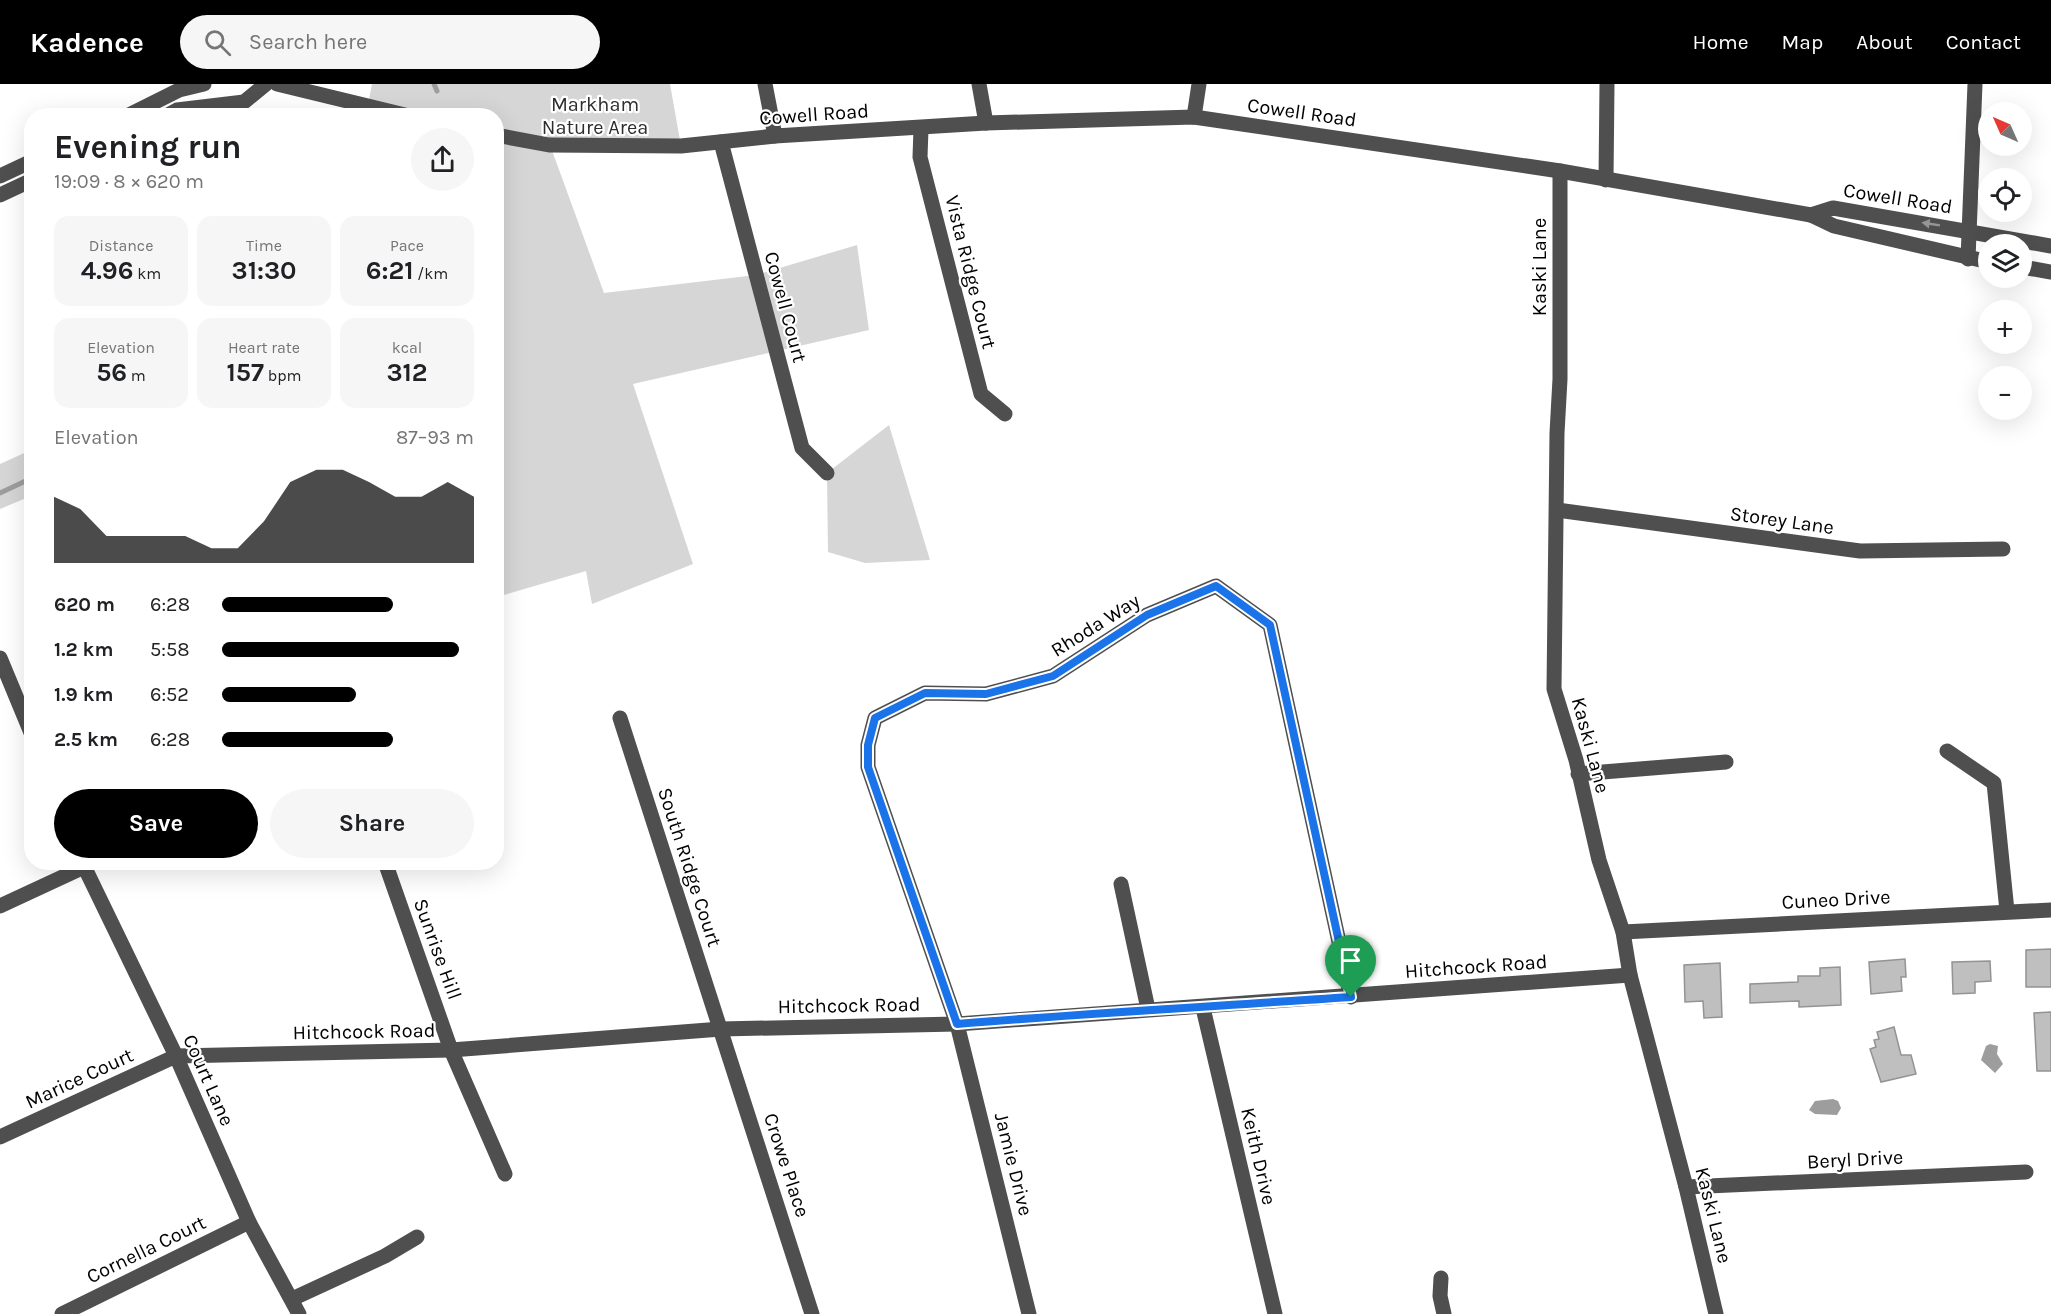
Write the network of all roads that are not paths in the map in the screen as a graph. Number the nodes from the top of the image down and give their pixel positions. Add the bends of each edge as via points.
1 (204, 84) edge
2 (266, 84) edge
3 (277, 84) edge
4 (765, 84) edge
5 (979, 84) edge
6 (1199, 84) edge
7 (1607, 84) edge
8 (1975, 84) edge
9 (143, 108) edge
10 (194, 108) edge
11 (376, 108) edge
12 (1194, 117) junction
13 (986, 123) junction
14 (921, 129) junction
15 (775, 136) junction
16 (504, 137) edge
17 (721, 142) junction
18 (24, 165) edge
19 (1560, 171) junction
20 (0, 176) edge
21 (1606, 180) junction
22 (24, 184) edge
23 (0, 195) edge
24 (1811, 215) junction
25 (1970, 230) junction
26 (2051, 246) edge
27 (1968, 259) junction
28 (1978, 260) edge
29 (2032, 269) edge
30 (2051, 272) edge
31 (1005, 414) dead end
32 (826, 473) dead end
33 (1557, 510) junction
34 (2003, 549) dead end
35 (0, 658) edge
36 (15, 692) junction
37 (0, 698) edge
38 (24, 715) edge
39 (620, 718) dead end
40 (1947, 751) dead end
41 (1726, 762) dead end
42 (1578, 774) junction
43 (73, 870) edge
44 (85, 870) edge
45 (388, 870) edge
46 (1121, 884) dead end
47 (0, 906) edge
48 (2051, 910) edge
49 (2007, 911) junction
50 (1623, 932) junction
51 (1630, 975) junction
52 (1351, 997) junction
53 (1203, 1008) junction
54 (1148, 1009) junction
55 (957, 1024) junction
56 (721, 1029) junction
57 (451, 1050) junction
58 (176, 1056) junction
59 (0, 1137) edge
60 (2026, 1172) dead end
61 (505, 1174) dead end
62 (1686, 1187) junction
63 (249, 1222) junction
64 (417, 1237) dead end
65 (1442, 1278) dead end
66 (292, 1299) junction
67 (62, 1314) edge
68 (298, 1314) edge
69 (812, 1314) edge
70 (1029, 1314) edge
71 (1275, 1314) edge
72 (1444, 1314) edge
73 (1716, 1314) edge

1 - 9 street via 179,90
2 - 10 street via 244,102
3 - 11 street
4 - 15 street
5 - 13 street
6 - 12 street
7 - 21 street
8 - 25 street
12 - 13 street, Cowell Road
12 - 19 street, Cowell Road
13 - 14 street, Cowell Road
14 - 15 street, Cowell Road
14 - 31 street, Vista Ridge Court via 920,157 981,394
15 - 17 street, Cowell Road
16 - 17 street, Cowell Road via 549,145 603,147
17 - 32 street, Cowell Court via 802,447
18 - 20 street
19 - 21 street, Cowell Road
19 - 33 street, Kaski Lane
21 - 24 street, Cowell Road
22 - 23 street
25 -> 24 street, Cowell Road via 1833,208
24 - 27 street, Cowell Road via 1834,226
25 - 26 street, Cowell Road
25 - 27 street
27 - 28 street, Cowell Road
29 - 30 street
33 - 34 street, Storey Lane via 1860,552
33 - 42 street, Kaski Lane via 1554,688
35 - 36 street
36 - 37 street
36 - 38 street
39 - 56 street, South Ridge Court
40 - 49 street via 1994,783
41 - 42 street
42 - 50 street, Kaski Lane via 1599,860
43 - 47 street
44 - 58 street, Court Lane
45 - 57 street, Sunrise Hill
46 - 54 street
48 - 49 street, Cuneo Drive
49 - 50 street, Cuneo Drive
50 - 51 street, Kaski Lane
51 - 52 street, Hitchcock Road
51 - 62 street, Kaski Lane
52 - 53 street, Hitchcock Road
52 - 55 street, Rhoda Way via 1270,625 1216,586 1147,615 1053,676 986,694 925,693 875,718 868,745 868,767
53 - 54 street, Hitchcock Road
53 - 71 street, Keith Drive
54 - 55 street, Hitchcock Road
55 - 56 street, Hitchcock Road
55 - 70 street, Jamie Drive
56 - 57 street, Hitchcock Road
56 - 69 street, Crowe Place
57 - 58 street, Hitchcock Road
57 - 61 street, Sunrise Hill
58 - 59 street, Marice Court
58 - 63 street, Court Lane
60 - 62 street, Beryl Drive
62 - 73 street, Kaski Lane
63 - 66 street, Court Lane
63 - 67 street, Cornella Court
64 - 66 street
65 - 72 street
66 - 68 street, Court Lane

